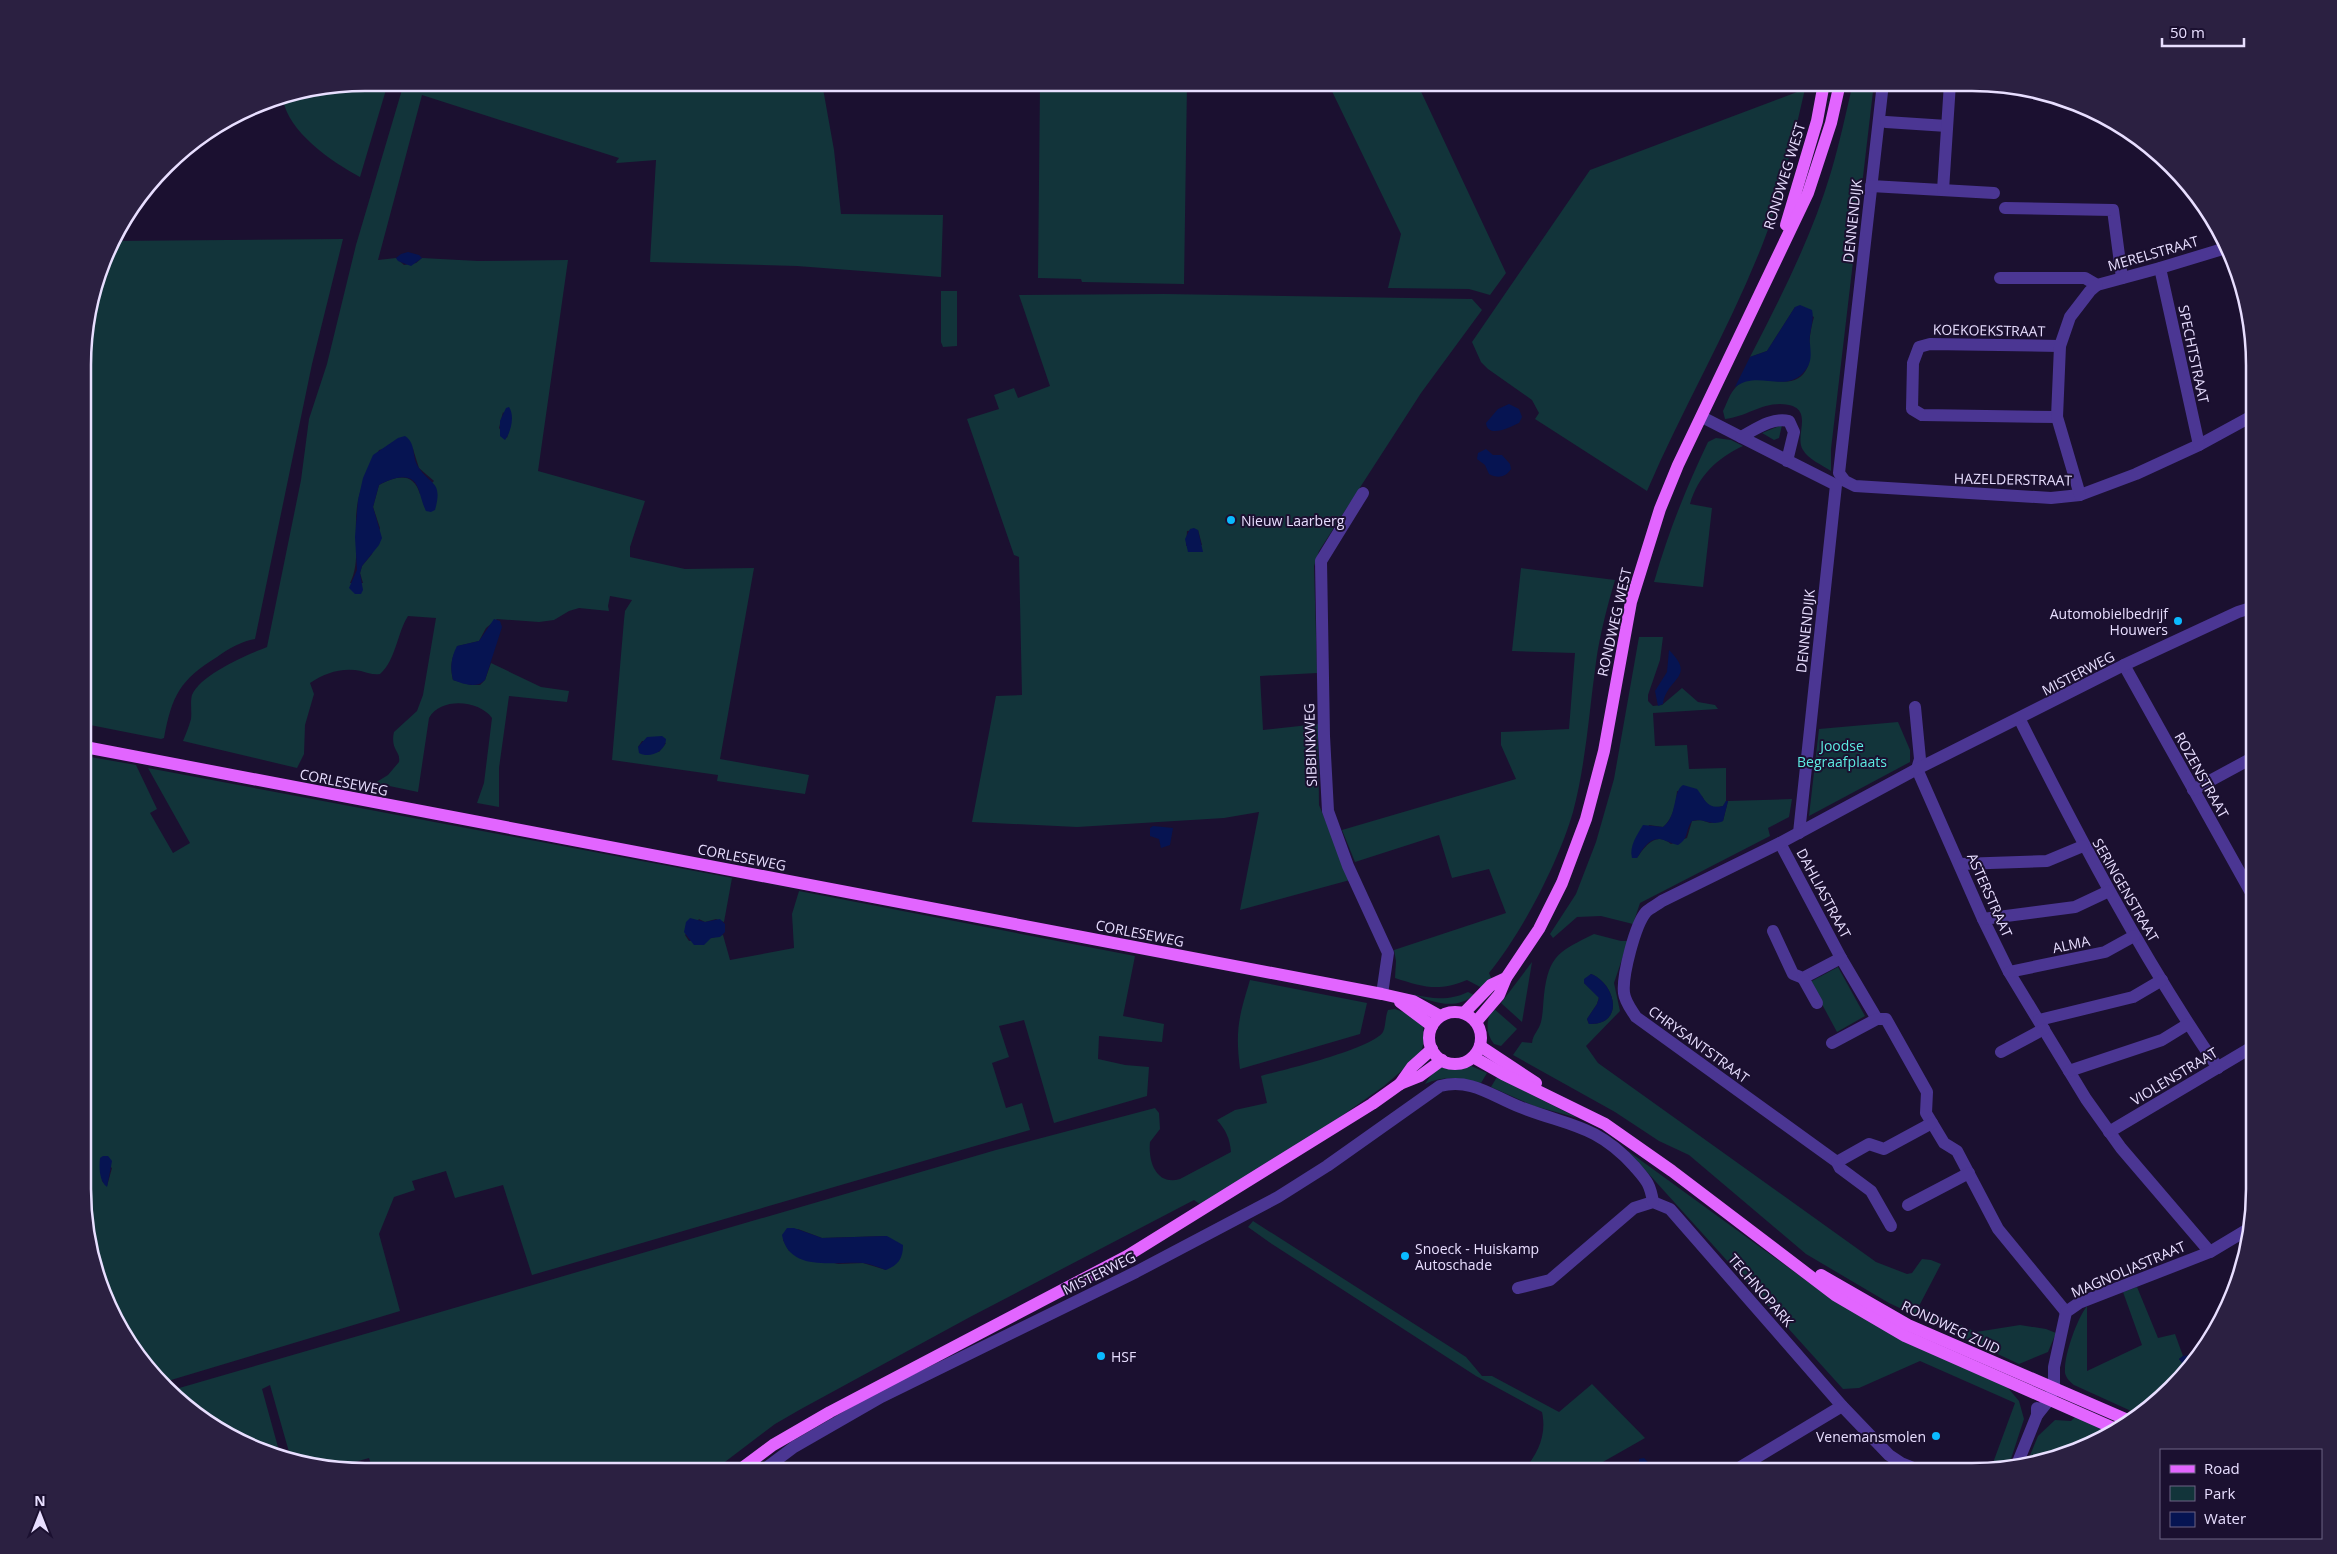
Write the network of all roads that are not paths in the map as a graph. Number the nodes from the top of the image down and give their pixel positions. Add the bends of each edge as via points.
1 (1822, 91) edge
2 (1838, 91) edge
3 (1882, 91) edge
4 (1949, 91) edge
5 (1886, 122) dead end
6 (1947, 126) junction
7 (1871, 186) junction
8 (1943, 190) junction
9 (1994, 194) dead end
10 (2005, 208) dead end
11 (2220, 250) edge
12 (2160, 268) junction
13 (1769, 277) junction
14 (2000, 278) dead end
15 (2122, 278) junction
16 (2097, 285) junction
17 (2060, 346) junction
18 (1702, 417) junction
19 (2057, 418) junction
20 (2246, 419) edge
21 (1741, 437) junction
22 (2199, 445) junction
23 (1787, 461) junction
24 (1845, 481) joint
25 (1363, 493) dead end
26 (2080, 495) junction
27 (2246, 610) edge
28 (2124, 665) junction
29 (1915, 707) dead end
30 (2020, 720) junction
31 (91, 748) edge
32 (2246, 761) edge
33 (1917, 769) junction
34 (2193, 790) junction
35 (1799, 833) junction
36 (1780, 843) junction
37 (2083, 846) junction
38 (1960, 864) junction
39 (2246, 884) edge
40 (2109, 891) junction
41 (1983, 919) junction
42 (1773, 931) dead end
43 (2134, 936) junction
44 (1842, 958) junction
45 (2010, 972) junction
46 (1506, 978) junction
47 (1802, 978) junction
48 (2162, 980) junction
49 (1388, 996) junction
50 (1817, 1003) dead end
51 (1464, 1013) junction
52 (1877, 1019) junction
53 (1436, 1021) junction
54 (1476, 1022) junction
55 (2042, 1024) junction
56 (2188, 1024) junction
57 (1832, 1043) dead end
58 (1432, 1049) junction
59 (1476, 1051) junction
60 (2246, 1051) edge
61 (2000, 1052) dead end
62 (1442, 1060) junction
63 (2218, 1068) junction
64 (2069, 1071) junction
65 (1400, 1084) junction
66 (1932, 1123) junction
67 (2109, 1132) junction
68 (1837, 1162) junction
69 (1969, 1173) junction
70 (1653, 1202) junction
71 (1908, 1205) dead end
72 (1891, 1226) dead end
73 (2241, 1233) edge
74 (2210, 1252) junction
75 (1518, 1288) dead end
76 (2066, 1312) junction
77 (2046, 1392) junction
78 (1842, 1406) junction
79 (2122, 1418) edge
80 (2110, 1426) edge
81 (2019, 1458) edge
82 (749, 1463) edge
83 (773, 1463) edge
84 (1747, 1463) edge
85 (1901, 1463) edge

1 - 13 main road, RONDWEG WEST via 1811,140
2 - 13 main road, RONDWEG WEST via 1808,193
3 - 7 street, DENNENDIJK
4 - 6 street
5 - 6 street
6 - 8 street
7 - 8 street
7 - 24 street, DENNENDIJK via 1839,473
8 - 9 street
10 - 15 street via 2113,210
11 - 12 street, MERELSTRAAT
12 - 15 street, MERELSTRAAT
12 - 22 street, SPECHTSTRAAT
13 - 18 main road, RONDWEG WEST
14 - 16 street, MERELSTRAAT via 2086,278
15 - 16 street, MERELSTRAAT
16 - 17 street, KOEKOEKSTRAAT via 2070,317
17 - 19 street, KOEKOEKSTRAAT
17 - 19 street, KOEKOEKSTRAAT via 1919,346 1914,363 1912,409 1922,415
18 - 21 street, DENNENDIJK
18 - 46 main road, RONDWEG WEST via 1660,509 1642,565 1621,649 1604,751 1586,819 1539,929
19 - 26 street, KOEKOEKSTRAAT
20 - 22 street, HAZELDERSTRAAT
21 - 23 street, DENNENDIJK
21 - 23 street via 1775,420 1790,420 1794,432
22 - 26 street, HAZELDERSTRAAT
23 - 35 street, DENNENDIJK via 1836,485
24 - 26 street, HAZELDERSTRAAT via 1855,486 1970,494 2051,498
25 - 49 street, SIBBINKWEG via 1321,561 1324,736 1328,811 1348,866 1388,956
27 - 28 street, MISTERWEG
28 - 30 street, MISTERWEG
28 - 34 street, ROZENSTRAAT
29 - 33 street via 1920,759
30 - 33 street, MISTERWEG
30 - 37 street, SERINGENSTRAAT
31 - 49 main road, CORLESEWEG
32 - 34 street
33 - 35 street, MISTERWEG
33 - 38 street, ASTERSTRAAT
34 - 39 street, ROZENSTRAAT
35 - 36 street, MISTERWEG
36 - 44 street, DAHLIASTRAAT
36 - 68 street, CHRYSANTSTRAAT via 1647,911 1639,923 1624,992 1626,1002 1636,1017
37 - 38 street via 2047,861
37 - 40 street, SERINGENSTRAAT
38 - 41 street, ASTERSTRAAT
40 - 41 street via 2076,907
40 - 43 street, SERINGENSTRAAT
41 - 45 street, ASTERSTRAAT
42 - 47 street via 1793,974
43 - 45 street, ALMA via 2105,952
43 - 48 street, SERINGENSTRAAT
44 - 47 street, DAHLIASTRAAT
44 - 52 street, DAHLIASTRAAT
45 - 55 street, ASTERSTRAAT
46 - 51 main road, RONDWEG WEST via 1491,986
46 - 54 main road, RONDWEG WEST via 1499,995
47 - 50 street
48 - 55 street via 2133,997
48 - 56 street, SERINGENSTRAAT
49 - 53 main road, CORLESEWEG
51 - 53 main road via 1456,1012
51 - 54 main road
52 - 57 street
52 - 66 street, DAHLIASTRAAT via 1886,1019 1927,1092 1926,1113
53 - 58 main road via 1430,1041
54 - 59 main road via 1481,1034
55 - 61 street
55 - 64 street, ASTERSTRAAT
56 - 63 street, SERINGENSTRAAT
56 - 64 street via 2162,1040
58 - 62 main road
58 - 65 main road, MISTERWEG via 1412,1067
59 - 62 main road via 1458,1063
59 - 77 main road, RONDWEG ZUID via 1605,1124 1768,1243 1908,1325
60 - 63 street, VIOLENSTRAAT
62 - 65 main road, MISTERWEG via 1420,1076
63 - 67 street, VIOLENSTRAAT
64 - 67 street, ASTERSTRAAT
65 - 82 main road, MISTERWEG via 1127,1256 830,1412
66 - 68 street via 1884,1149 1869,1144
66 - 69 street, DAHLIASTRAAT via 1944,1143 1957,1151
67 - 74 street, ASTERSTRAAT
68 - 72 street, CHRYSANTSTRAAT via 1840,1168 1871,1190
69 - 71 street
69 - 76 street, DAHLIASTRAAT via 1998,1229
70 - 75 street via 1634,1208 1550,1280
70 - 78 street, TECHNOPARK via 1670,1208
70 - 83 street, MISTERWEG via 1650,1185 1621,1152 1592,1132 1521,1108 1469,1084 1440,1086 1278,1197 1136,1272 881,1397 794,1447
73 - 74 street, MAGNOLIASTRAAT
74 - 76 street, MAGNOLIASTRAAT via 2079,1303
76 - 77 street, MAGNOLIASTRAAT
77 - 79 main road, RONDWEG ZUID
77 - 80 main road, RONDWEG ZUID
77 - 81 street, MAGNOLIASTRAAT
78 - 84 street
78 - 85 street, TECHNOPARK via 1889,1455

